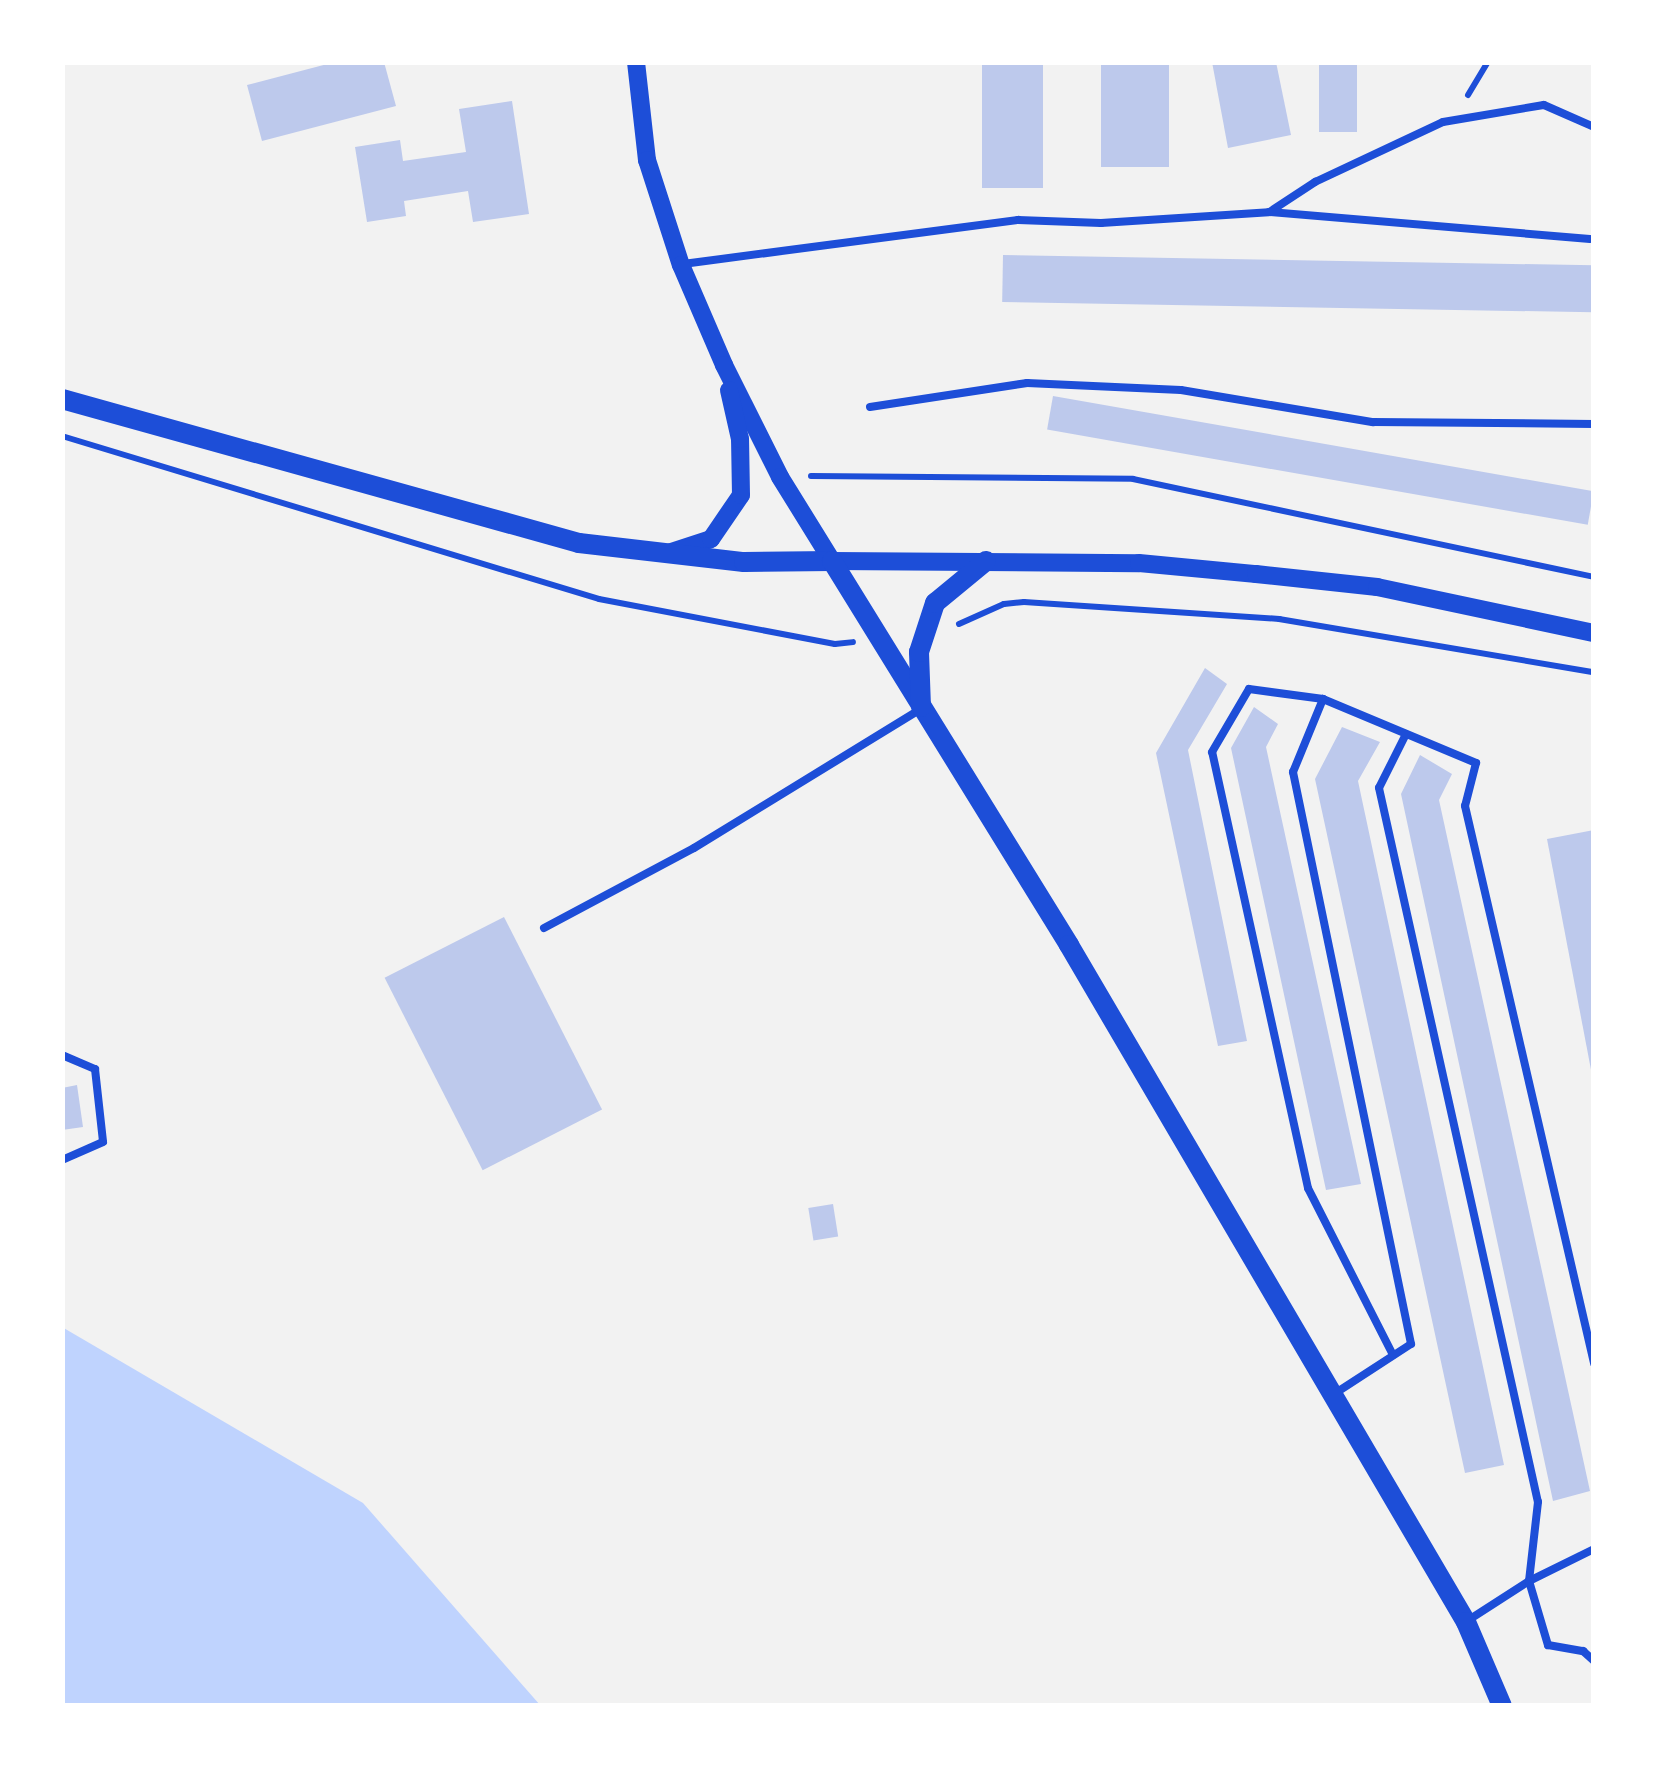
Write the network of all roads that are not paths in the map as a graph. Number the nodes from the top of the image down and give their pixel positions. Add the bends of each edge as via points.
1 (636, 62) edge
2 (1594, 127) edge
3 (1269, 212) junction
4 (1590, 239) dead end
5 (681, 265) junction
6 (724, 365) junction
7 (62, 399) edge
8 (870, 407) dead end
9 (1594, 424) edge
10 (659, 556) junction
11 (986, 561) junction
12 (832, 562) junction
13 (1594, 633) edge
14 (1323, 699) junction
15 (921, 708) junction
16 (1406, 734) junction
17 (544, 928) dead end
18 (62, 1055) edge
19 (62, 1160) edge
20 (1393, 1355) junction
21 (1594, 1364) edge
22 (1332, 1396) junction
23 (1594, 1548) edge
24 (1528, 1581) junction
25 (1466, 1622) junction
26 (1594, 1642) edge
27 (1583, 1650) junction
28 (1594, 1661) edge
29 (1502, 1706) edge

1 - 5 street via 647,160
2 - 3 lane via 1544,105 1443,122 1315,182
3 - 4 lane
3 - 5 lane via 1101,223 1018,220
5 - 6 street
6 - 10 street via 740,439 740,494 711,539
6 - 12 street
7 - 10 main road via 578,543
8 - 9 lane via 1027,383 1181,390 1373,422
10 - 12 main road
11 - 12 street
11 - 13 street via 1138,563 1377,587
11 - 15 main road via 936,604 919,652
12 - 15 main road
14 - 16 lane
14 - 20 lane via 1293,772 1411,1344
14 - 20 lane via 1249,689 1212,752 1308,1188
15 - 17 lane via 694,848
15 - 22 main road via 1069,945
16 - 21 lane via 1476,763 1465,806
16 - 24 lane via 1379,788 1538,1502
18 - 19 lane via 95,1069 103,1142
20 - 22 lane
22 - 25 main road
23 - 24 lane
24 - 25 lane
24 - 27 lane via 1548,1645
25 - 29 main road
26 - 27 lane
27 - 28 lane

